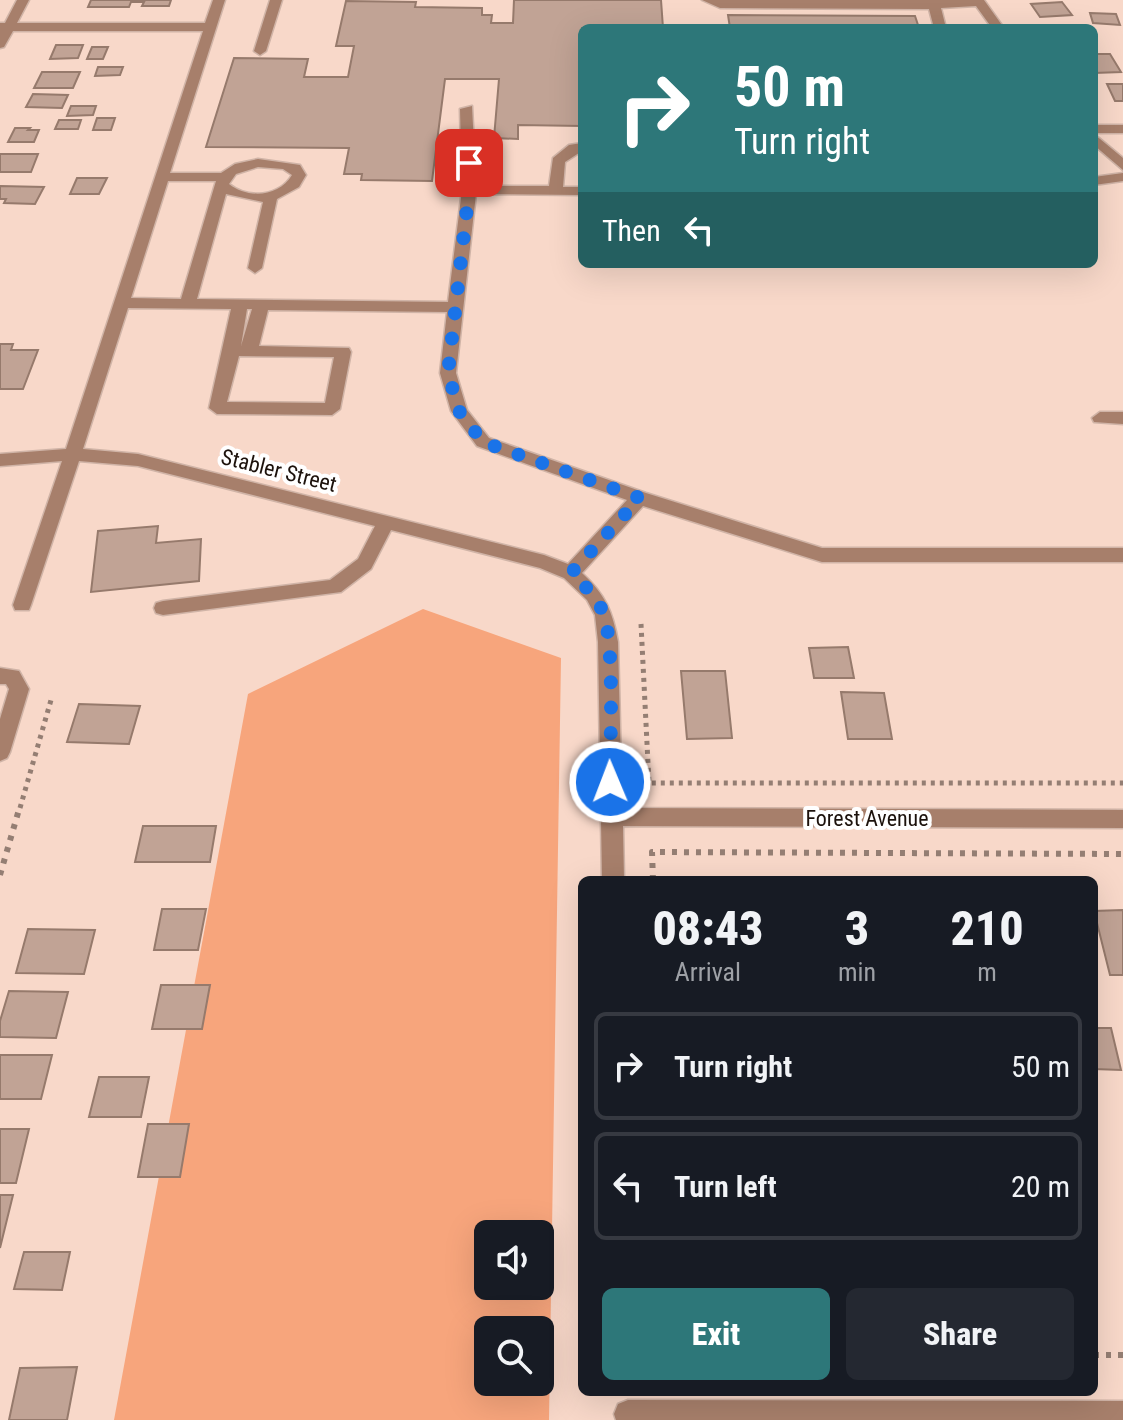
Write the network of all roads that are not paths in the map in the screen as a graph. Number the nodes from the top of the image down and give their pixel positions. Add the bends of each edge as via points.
1 (23, 0) edge
2 (219, 0) edge
3 (276, 0) edge
4 (708, 0) edge
5 (978, 1) edge
6 (897, 2) edge
7 (934, 5) junction
8 (939, 24) edge
9 (995, 24) edge
10 (4, 27) edge
11 (209, 27) junction
12 (0, 44) edge
13 (260, 51) dead end
14 (467, 109) dead end
15 (1098, 129) edge
16 (1123, 129) edge
17 (1098, 142) edge
18 (578, 148) edge
19 (1123, 166) edge
20 (162, 177) junction
21 (1123, 177) edge
22 (222, 180) junction
23 (1098, 180) edge
24 (469, 190) junction
25 (578, 191) edge
26 (556, 192) junction
27 (271, 196) junction
28 (255, 268) dead end
29 (188, 302) junction
30 (122, 303) junction
31 (240, 304) junction
32 (261, 305) junction
33 (457, 307) junction
34 (232, 351) junction
35 (250, 351) junction
36 (1100, 418) dead end
37 (1123, 418) edge
38 (74, 455) junction
39 (0, 460) edge
40 (640, 498) junction
41 (386, 521) junction
42 (1123, 555) edge
43 (571, 573) junction
44 (22, 605) dead end
45 (163, 608) dead end
46 (6, 676) edge
47 (0, 752) edge
48 (611, 817) junction
49 (1123, 819) edge
50 (613, 876) edge
51 (628, 1409) edge
52 (1123, 1415) edge

1 - 10 street
2 - 11 street
3 - 13 street
4 - 6 street
5 - 7 street
5 - 9 street
6 - 7 street
7 - 8 street
10 - 11 street
10 - 12 street
11 - 20 street
14 - 24 street
15 - 16 street
17 - 19 street
18 - 26 street via 558,161
20 - 22 street
20 - 30 street
21 - 23 street
22 - 27 street via 228,192
22 - 27 street via 247,164 295,168 296,183
22 - 29 street
24 - 26 street
24 - 33 street
25 - 26 street
27 - 28 street
29 - 30 street
29 - 31 street
30 - 38 street
31 - 32 street
31 - 34 street
32 - 33 street
32 - 35 street
33 - 40 street via 448,373 459,411 483,442
34 - 35 street
34 - 35 street via 217,408 332,409 343,352
36 - 37 street
38 - 39 street, Stabler Street
38 - 41 street, Stabler Street via 138,460
38 - 44 street
40 - 42 street via 822,555
40 - 43 street
41 - 43 street, Stabler Street
41 - 45 street via 365,564 334,587
43 - 48 street via 594,595 604,615
46 - 47 street via 19,689
48 - 49 street, Forest Avenue
48 - 50 street
51 - 52 street

